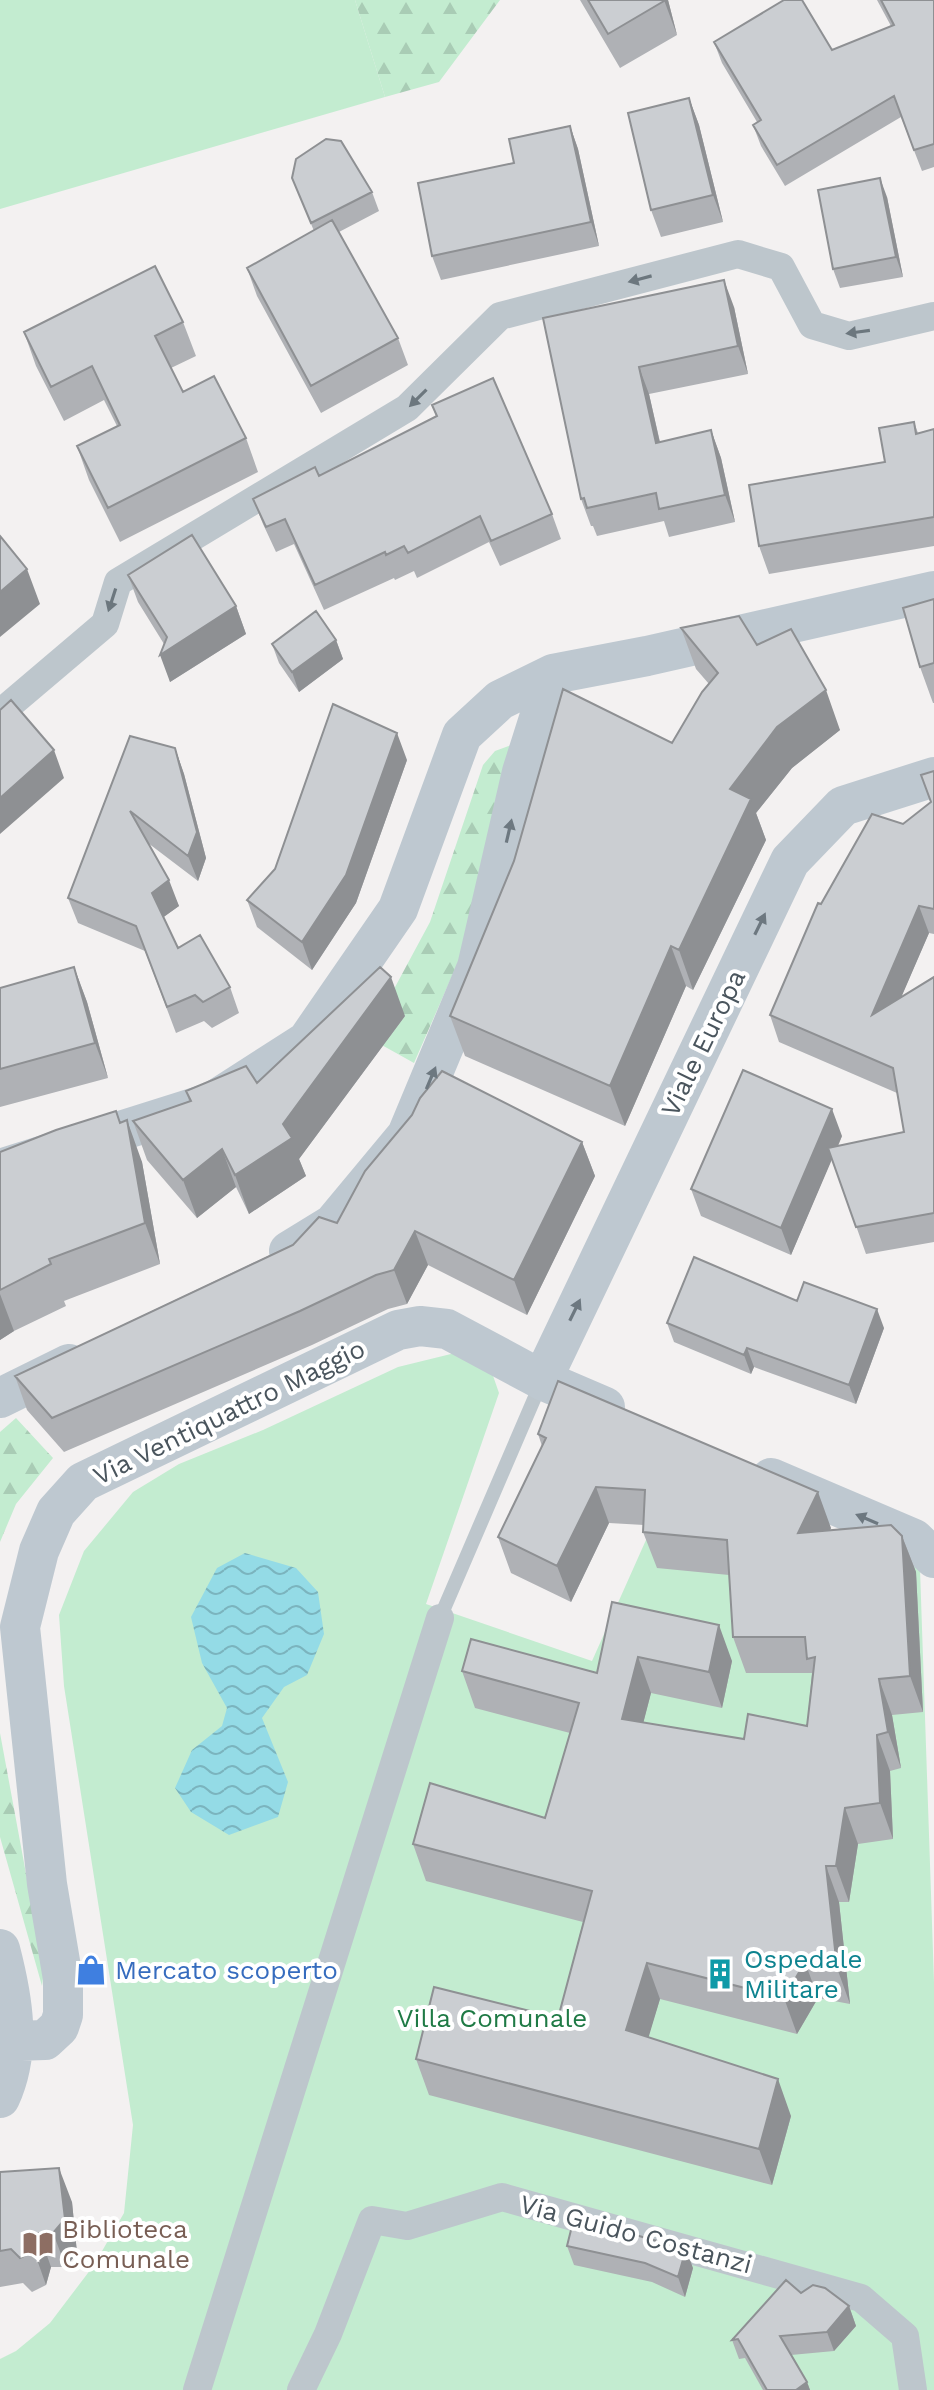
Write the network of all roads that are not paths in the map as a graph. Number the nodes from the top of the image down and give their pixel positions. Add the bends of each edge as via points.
1 (934, 316) edge
2 (934, 591) edge
3 (553, 674) junction
4 (0, 713) edge
5 (934, 777) edge
6 (0, 1169) edge
7 (252, 1273) edge
8 (101, 1348) edge
9 (542, 1380) junction
10 (0, 1398) edge
11 (642, 1423) edge
12 (742, 1466) edge
13 (934, 1558) edge
14 (440, 1618) joint
15 (0, 1949) edge
16 (14, 2041) junction
17 (0, 2098) edge
18 (197, 2390) edge
19 (301, 2390) edge
20 (913, 2390) edge

1 -> 4 street via 849,336 812,325 781,267 738,254 500,316 407,408 118,582 105,624
2 - 3 street
3 - 6 street via 500,700 462,735 398,909 307,1041 212,1102
7 -> 3 street via 333,1224 407,1135 477,967 522,772
9 -> 5 street, Viale Europa via 790,861 843,806
8 - 10 street
9 - 11 street
9 - 14 lane
9 - 16 street, Via Ventiquattro Maggio via 447,1329 398,1330 116,1464 83,1482 56,1512 39,1551 20,1627 63,2015 45,2040
13 -> 12 street via 914,1539
14 - 18 street
15 - 16 street via 14,2009
16 - 17 street
19 - 20 street, Via Guido Costanzi via 372,2220 407,2226 502,2197 861,2298 905,2336

